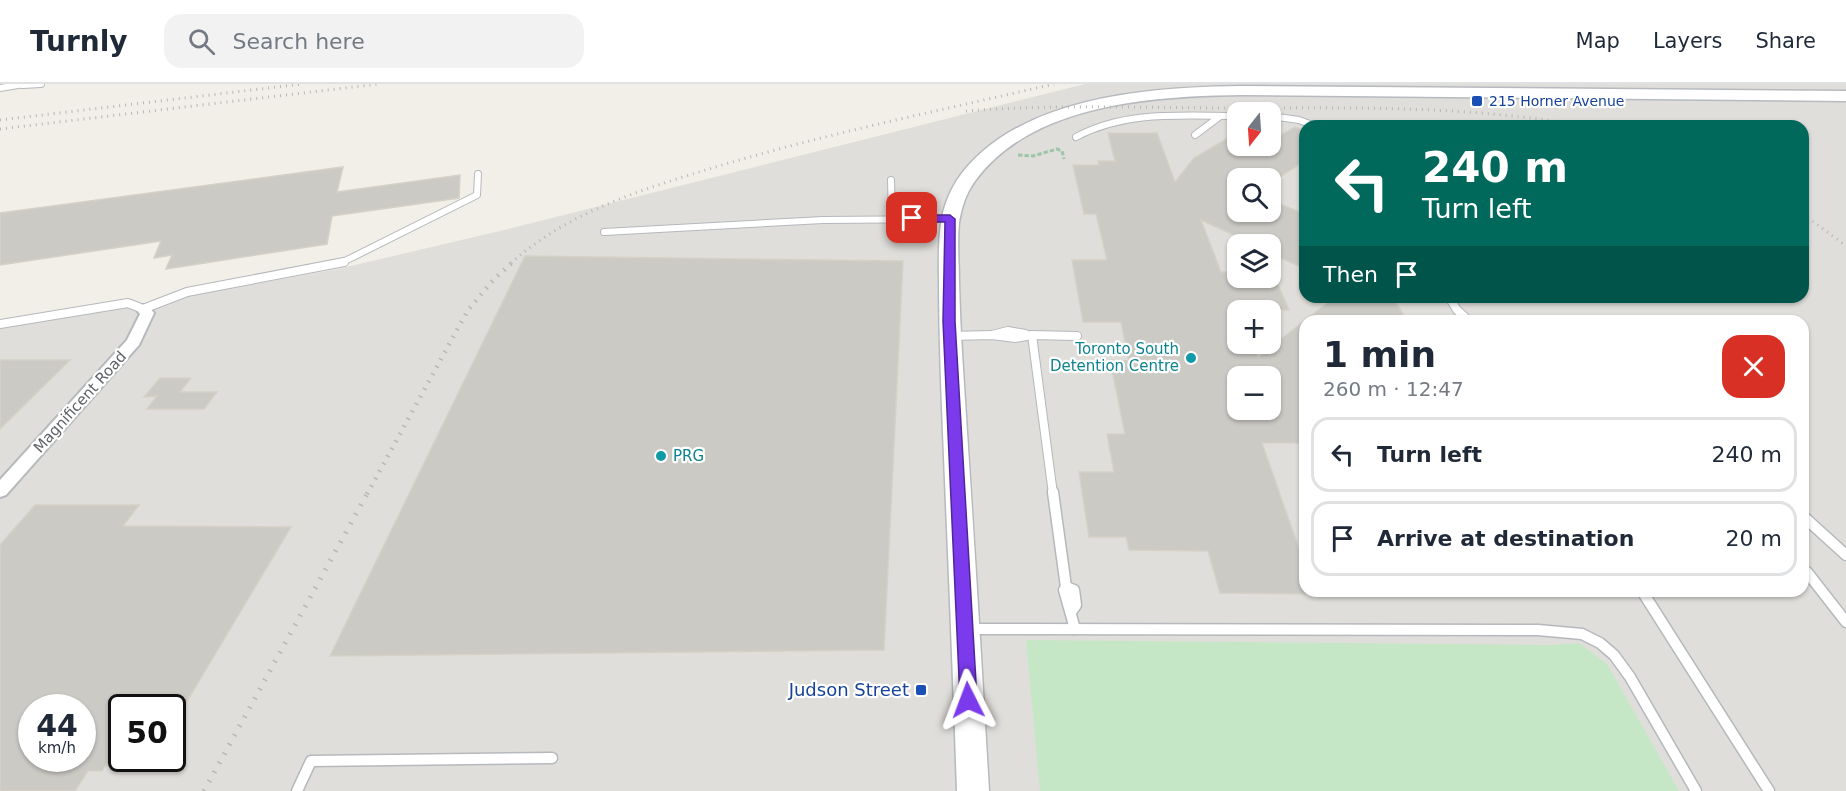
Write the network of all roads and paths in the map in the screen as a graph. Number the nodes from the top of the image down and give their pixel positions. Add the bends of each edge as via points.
1 (24, 84) edge
2 (41, 84) edge
3 (0, 88) edge
4 (1200, 88) edge
5 (1846, 96) edge
6 (1220, 116) junction
7 (1227, 116) edge
8 (1281, 118) edge
9 (1299, 120) edge
10 (1195, 135) dead end
11 (1076, 137) dead end
12 (1018, 155) dead end
13 (1064, 159) dead end
14 (478, 174) dead end
15 (891, 180) dead end
16 (892, 218) junction
17 (950, 219) junction
18 (604, 232) dead end
19 (1453, 303) edge
20 (143, 309) junction
21 (1462, 315) edge
22 (0, 324) edge
23 (1030, 335) junction
24 (950, 336) junction
25 (1077, 336) dead end
26 (0, 491) edge
27 (1809, 523) edge
28 (1846, 555) edge
29 (1809, 575) edge
30 (1646, 597) edge
31 (1846, 622) edge
32 (965, 629) junction
33 (1075, 629) junction
34 (552, 758) dead end
35 (297, 791) edge
36 (973, 791) edge
37 (1696, 791) edge
38 (1769, 791) edge

1 - 2 lane
1 - 3 lane
4 - 5 main road
4 - 17 main road via 1112,101 1062,115 1025,131 972,172
6 - 7 lane
6 - 10 lane
6 - 11 lane via 1145,117 1110,123
8 - 9 lane
12 - 13 path via 1033,156 1057,149
14 - 20 lane via 477,195 339,264 187,292
15 - 16 lane
16 - 17 lane
16 - 18 lane
17 - 24 main road
19 - 21 lane
20 - 22 lane via 128,303
20 - 26 street, Magnificent Road via 147,313 135,342
23 - 24 lane
23 - 25 lane
23 - 33 lane via 1066,607
24 - 32 main road
27 - 28 lane
29 - 31 lane
30 - 38 lane
32 - 33 lane
32 - 36 main road
33 - 37 lane via 1538,630 1582,634 1614,655 1630,677
34 - 35 lane via 311,761

